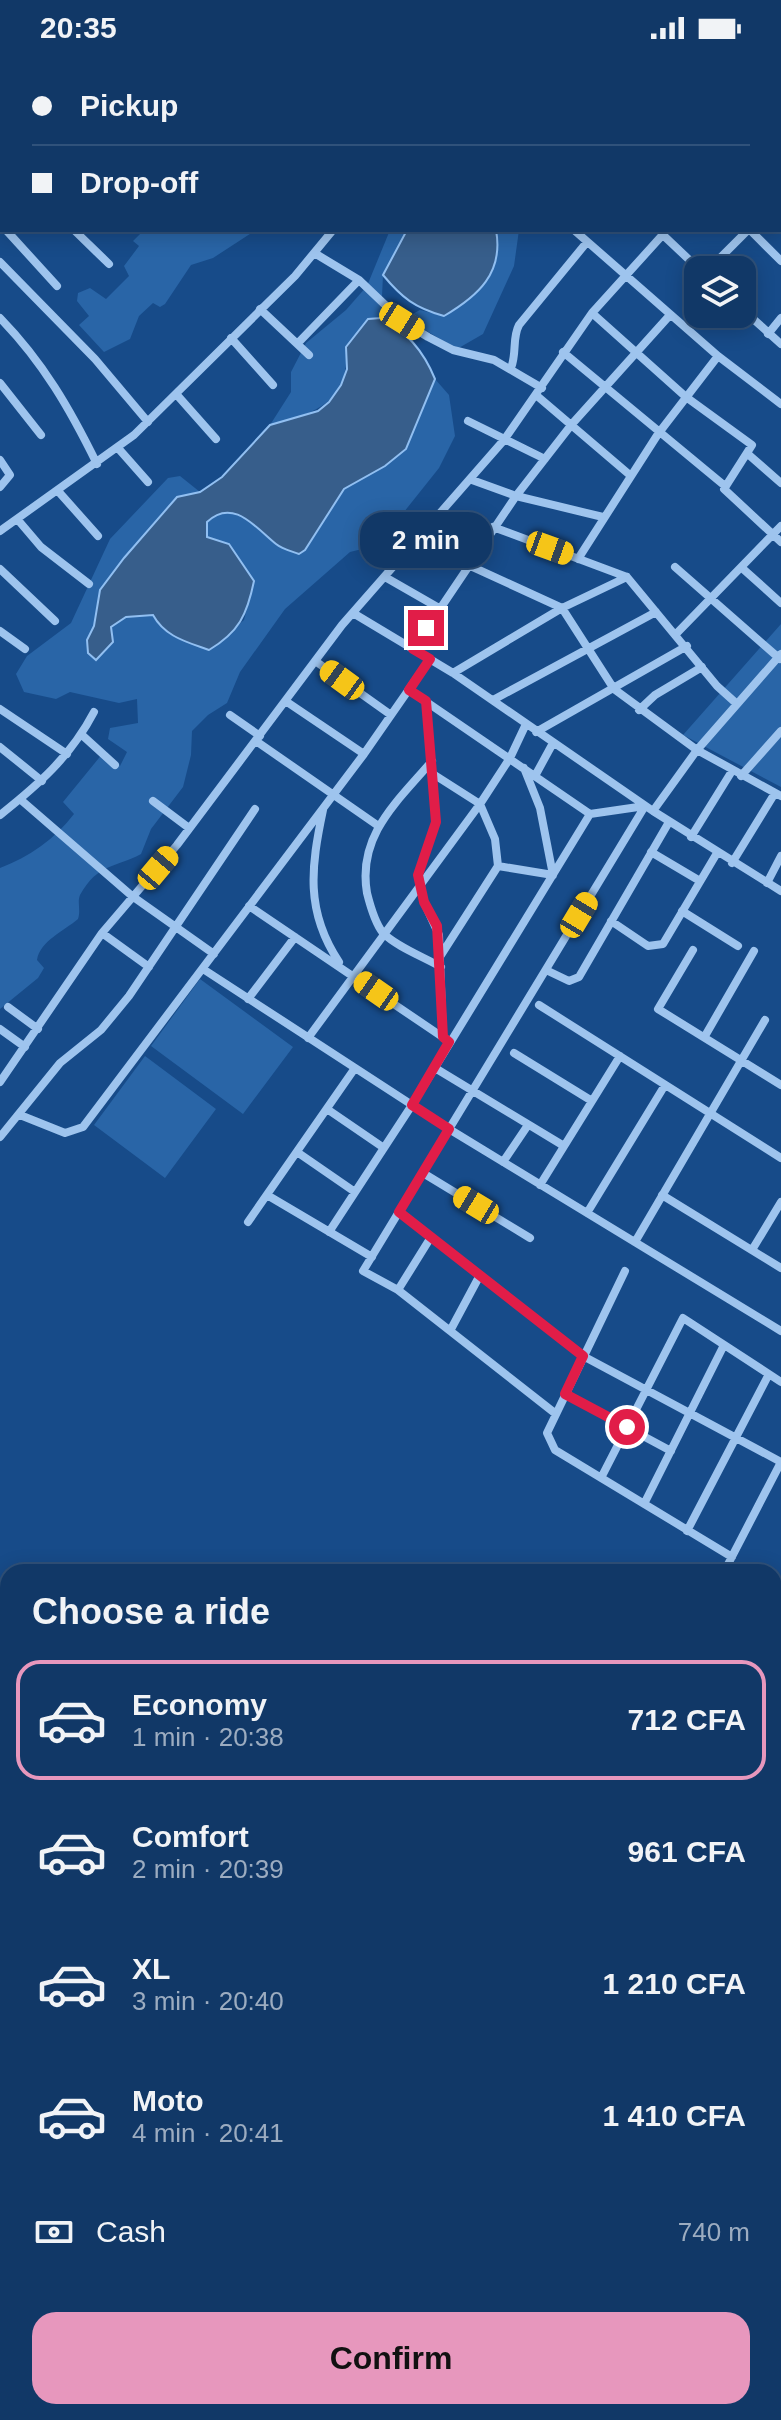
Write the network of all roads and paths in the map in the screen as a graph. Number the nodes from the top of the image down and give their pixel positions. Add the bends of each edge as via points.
1 (8, 232) edge
2 (76, 232) edge
3 (332, 232) edge
4 (576, 232) edge
5 (665, 232) edge
6 (667, 232) edge
7 (747, 232) edge
8 (751, 232) edge
9 (587, 242) junction
10 (316, 254) junction
11 (688, 256) edge
12 (722, 256) edge
13 (781, 261) edge
14 (0, 262) edge
15 (109, 264) dead end
16 (625, 275) junction
17 (359, 280) junction
18 (57, 286) dead end
19 (260, 309) junction
20 (592, 313) junction
21 (670, 315) junction
22 (0, 318) edge
23 (781, 318) edge
24 (756, 322) edge
25 (768, 334) junction
26 (231, 338) junction
27 (298, 343) junction
28 (781, 344) edge
29 (637, 351) junction
30 (563, 352) junction
31 (309, 355) dead end
32 (718, 356) junction
33 (511, 368) junction
34 (0, 383) edge
35 (273, 385) dead end
36 (606, 386) junction
37 (539, 392) junction
38 (177, 395) junction
39 (686, 397) junction
40 (781, 404) edge
41 (468, 421) dead end
42 (148, 422) junction
43 (572, 424) junction
44 (658, 434) junction
45 (41, 435) dead end
46 (216, 439) dead end
47 (504, 440) junction
48 (118, 448) junction
49 (749, 455) junction
50 (545, 459) junction
51 (0, 460) edge
52 (97, 464) junction
53 (631, 476) junction
54 (472, 480) junction
55 (148, 482) dead end
56 (781, 483) edge
57 (725, 486) junction
58 (0, 487) edge
59 (58, 491) junction
60 (516, 496) junction
61 (603, 517) junction
62 (18, 520) junction
63 (781, 526) edge
64 (493, 527) junction
65 (0, 531) edge
66 (98, 536) dead end
67 (773, 536) junction
68 (418, 542) junction
69 (781, 542) edge
70 (578, 559) junction
71 (469, 563) junction
72 (675, 567) dead end
73 (742, 568) junction
74 (0, 569) edge
75 (385, 577) junction
76 (627, 577) junction
77 (89, 584) dead end
78 (711, 599) junction
79 (781, 603) edge
80 (439, 608) junction
81 (562, 608) junction
82 (656, 612) junction
83 (353, 613) junction
84 (55, 621) dead end
85 (0, 631) edge
86 (676, 634) junction
87 (687, 646) junction
88 (25, 649) dead end
89 (413, 649) junction
90 (589, 651) junction
91 (780, 657) edge
92 (430, 659) junction
93 (318, 663) junction
94 (702, 667) junction
95 (453, 673) junction
96 (614, 689) junction
97 (409, 690) junction
98 (493, 700) junction
99 (426, 701) junction
100 (287, 702) junction
101 (737, 704) junction
102 (0, 709) edge
103 (639, 710) junction
104 (94, 712) dead end
105 (230, 715) dead end
106 (391, 715) junction
107 (526, 724) junction
108 (781, 731) edge
109 (536, 732) junction
110 (82, 735) junction
111 (258, 739) junction
112 (553, 743) junction
113 (0, 747) edge
114 (697, 750) junction
115 (67, 754) junction
116 (364, 754) junction
117 (510, 758) junction
118 (432, 760) junction
119 (115, 765) dead end
120 (524, 768) junction
121 (737, 773) junction
122 (433, 774) junction
123 (535, 776) junction
124 (42, 781) junction
125 (778, 794) edge
126 (332, 796) junction
127 (21, 800) junction
128 (153, 801) dead end
129 (480, 804) junction
130 (324, 806) junction
131 (255, 809) dead end
132 (649, 809) junction
133 (590, 814) junction
134 (0, 815) edge
135 (669, 822) junction
136 (377, 825) junction
137 (189, 828) junction
138 (691, 837) junction
139 (651, 852) junction
140 (717, 853) junction
141 (781, 856) edge
142 (732, 863) junction
143 (498, 866) junction
144 (553, 875) junction
145 (700, 881) junction
146 (767, 883) junction
147 (420, 885) junction
148 (781, 891) edge
149 (132, 896) junction
150 (249, 906) junction
151 (682, 911) junction
152 (611, 921) junction
153 (175, 927) junction
154 (102, 933) junction
155 (384, 934) junction
156 (295, 937) junction
157 (738, 946) dead end
158 (693, 950) dead end
159 (754, 951) dead end
160 (214, 954) junction
161 (441, 955) junction
162 (149, 967) junction
163 (441, 967) junction
164 (342, 968) junction
165 (203, 969) junction
166 (546, 970) junction
167 (354, 975) junction
168 (248, 999) junction
169 (539, 1005) dead end
170 (8, 1007) dead end
171 (765, 1020) dead end
172 (0, 1029) edge
173 (38, 1029) junction
174 (705, 1036) junction
175 (308, 1038) junction
176 (446, 1040) junction
177 (25, 1047) junction
178 (514, 1053) dead end
179 (620, 1056) junction
180 (740, 1060) junction
181 (355, 1068) junction
182 (435, 1068) junction
183 (0, 1082) edge
184 (665, 1085) junction
185 (781, 1085) edge
186 (472, 1091) junction
187 (592, 1101) junction
188 (412, 1105) junction
189 (327, 1109) junction
190 (710, 1113) junction
191 (20, 1115) junction
192 (528, 1125) junction
193 (449, 1129) junction
194 (0, 1137) edge
195 (564, 1146) junction
196 (384, 1148) junction
197 (297, 1152) junction
198 (781, 1158) edge
199 (503, 1162) junction
200 (423, 1173) junction
201 (540, 1185) junction
202 (355, 1192) junction
203 (267, 1195) junction
204 (662, 1195) junction
205 (781, 1202) edge
206 (399, 1212) junction
207 (587, 1213) junction
208 (771, 1219) junction
209 (248, 1222) dead end
210 (781, 1226) edge
211 (329, 1232) junction
212 (431, 1237) junction
213 (530, 1238) dead end
214 (635, 1242) junction
215 (752, 1250) junction
216 (372, 1257) junction
217 (781, 1268) edge
218 (625, 1271) dead end
219 (480, 1275) junction
220 (398, 1290) junction
221 (450, 1331) junction
222 (781, 1331) edge
223 (724, 1345) junction
224 (583, 1356) junction
225 (769, 1374) junction
226 (781, 1382) edge
227 (646, 1390) junction
228 (565, 1394) junction
229 (690, 1413) junction
230 (556, 1414) junction
231 (627, 1427) junction
232 (736, 1438) junction
233 (671, 1451) junction
234 (781, 1462) edge
235 (601, 1478) junction
236 (644, 1504) junction
237 (687, 1531) junction
238 (732, 1557) junction
239 (728, 1564) edge

1 - 18 street
2 - 15 street
3 - 10 street
4 - 9 street
5 - 16 street
6 - 11 street
7 - 12 street
8 - 13 street
9 - 16 street
9 - 33 street via 519,325
10 - 17 street
10 - 19 street
14 - 42 street
16 - 20 street
16 - 21 street
17 - 27 street
17 - 33 street via 402,321 428,337
19 - 26 street
19 - 27 street
20 - 29 street
20 - 30 street
21 - 29 street
21 - 32 street
22 - 52 street via 54,382
23 - 25 street
24 - 25 street
25 - 28 street
26 - 35 street
26 - 38 street
27 - 31 street
29 - 36 street
29 - 39 street
30 - 36 street
30 - 37 street
32 - 39 street
32 - 40 street
33 - 37 street
34 - 45 street
36 - 43 street
36 - 44 street
37 - 43 street
37 - 47 street
38 - 42 street
38 - 46 street
39 - 44 street
39 - 49 street via 752,445
41 - 47 street
42 - 48 street
43 - 50 street
43 - 53 street
44 - 53 street
44 - 57 street
47 - 50 street
47 - 54 street
48 - 52 street
48 - 55 street
49 - 56 street
49 - 57 street
50 - 60 street
51 - 58 street via 10,476
52 - 59 street
53 - 61 street
54 - 60 street
54 - 68 street
57 - 67 street via 725,492
59 - 62 street
59 - 66 street
60 - 61 street
60 - 64 street
61 - 70 street
62 - 65 street
62 - 77 street via 41,547
63 - 67 street
64 - 70 street
64 - 71 street
67 - 69 street
67 - 73 street
68 - 71 street
68 - 75 street
70 - 76 street
71 - 80 street
71 - 81 street
72 - 78 street
73 - 78 street
73 - 79 street
74 - 84 street
75 - 80 street
75 - 83 street
76 - 81 street
76 - 82 street
78 - 86 street
78 - 91 street
80 - 89 street
81 - 90 street
81 - 95 street
82 - 86 street
82 - 90 street
83 - 89 street
83 - 93 street
85 - 88 street
86 - 87 street
87 - 94 street
87 - 96 street
89 - 92 street
90 - 96 street
90 - 98 street
91 - 101 street
92 - 95 street
92 - 97 street
93 - 100 street
93 - 106 street
94 - 101 street
94 - 103 street
95 - 98 street
96 - 103 street
96 - 109 street
97 - 99 street
97 - 106 street
98 - 107 street
99 - 117 street
99 - 118 street
100 - 111 street
100 - 116 street
101 - 114 street
102 - 115 street
103 - 114 street
104 - 110 street
105 - 111 street
106 - 116 street
107 - 109 street
107 - 117 street
108 - 121 street
109 - 112 street
110 - 115 street
110 - 119 street
111 - 126 street
111 - 137 street
112 - 123 street
112 - 132 street
113 - 124 street
114 - 121 street
114 - 132 street
115 - 124 street
116 - 126 street
117 - 120 street
117 - 129 street
118 - 122 street
118 - 136 street
120 - 123 street
120 - 144 street via 540,808
121 - 125 street
121 - 138 street
122 - 129 street
122 - 147 street via 436,822 421,857
123 - 133 street
124 - 127 street
125 - 142 street
126 - 130 street
126 - 136 street
127 - 134 street
127 - 149 street
128 - 137 street
129 - 143 street via 495,839
129 - 147 street
130 - 150 street
130 - 164 street via 312,871 313,896
131 - 153 street
132 - 133 street
132 - 135 street
132 - 166 street
133 - 144 street
135 - 138 street
135 - 139 street
136 - 155 street via 365,879
137 - 149 street
138 - 140 street
139 - 145 street
139 - 152 street
140 - 142 street
140 - 145 street
141 - 146 street
142 - 146 street
143 - 144 street
143 - 161 street
144 - 176 street
145 - 151 street
146 - 148 street
147 - 155 street
147 - 161 street via 437,926
149 - 153 street
149 - 154 street
150 - 156 street
150 - 160 street
151 - 152 street via 666,940 656,947
151 - 157 street
152 - 166 street via 575,980
153 - 160 street
153 - 162 street
154 - 162 street
154 - 173 street
155 - 163 street
155 - 167 street
156 - 164 street
156 - 168 street
158 - 174 street via 658,1009
159 - 174 street
160 - 165 street
161 - 163 street
162 - 191 street via 110,1020 60,1063
163 - 176 street
164 - 167 street
165 - 168 street
165 - 191 street via 83,1127 65,1133
166 - 186 street
167 - 175 street
167 - 176 street
168 - 175 street
169 - 179 street
170 - 173 street
171 - 180 street
172 - 177 street
173 - 177 street
174 - 180 street
175 - 181 street
176 - 182 street
177 - 183 street
178 - 187 street
179 - 184 street
179 - 187 street
180 - 185 street
180 - 190 street
181 - 188 street
181 - 189 street
182 - 186 street
182 - 188 street
184 - 190 street
184 - 207 street
186 - 192 street
186 - 193 street
187 - 195 street
188 - 193 street
188 - 196 street
189 - 196 street
189 - 197 street
190 - 198 street
190 - 204 street
191 - 194 street
192 - 195 street
192 - 199 street
193 - 199 street
193 - 200 street
195 - 201 street
196 - 202 street
197 - 202 street
197 - 203 street
199 - 201 street
200 - 206 street
200 - 213 street
201 - 207 street
202 - 211 street
203 - 209 street
203 - 211 street
204 - 214 street
204 - 215 street
205 - 208 street
206 - 212 street
206 - 216 street
207 - 214 street
208 - 210 street
208 - 215 street
211 - 216 street
212 - 219 street
212 - 220 street
214 - 222 street
215 - 217 street
216 - 220 street via 363,1271
218 - 224 street
219 - 221 street
219 - 224 street
220 - 221 street
221 - 230 street
223 - 225 street
223 - 227 street via 683,1318
223 - 229 street
224 - 227 street
224 - 228 street
225 - 226 street
225 - 232 street
227 - 229 street
227 - 231 street
228 - 230 street
228 - 231 street
229 - 232 street
229 - 233 street
230 - 235 street via 547,1433 555,1450
231 - 233 street
231 - 235 street
232 - 234 street
232 - 237 street
233 - 236 street
234 - 238 street
235 - 236 street
236 - 237 street
237 - 238 street
238 - 239 street

